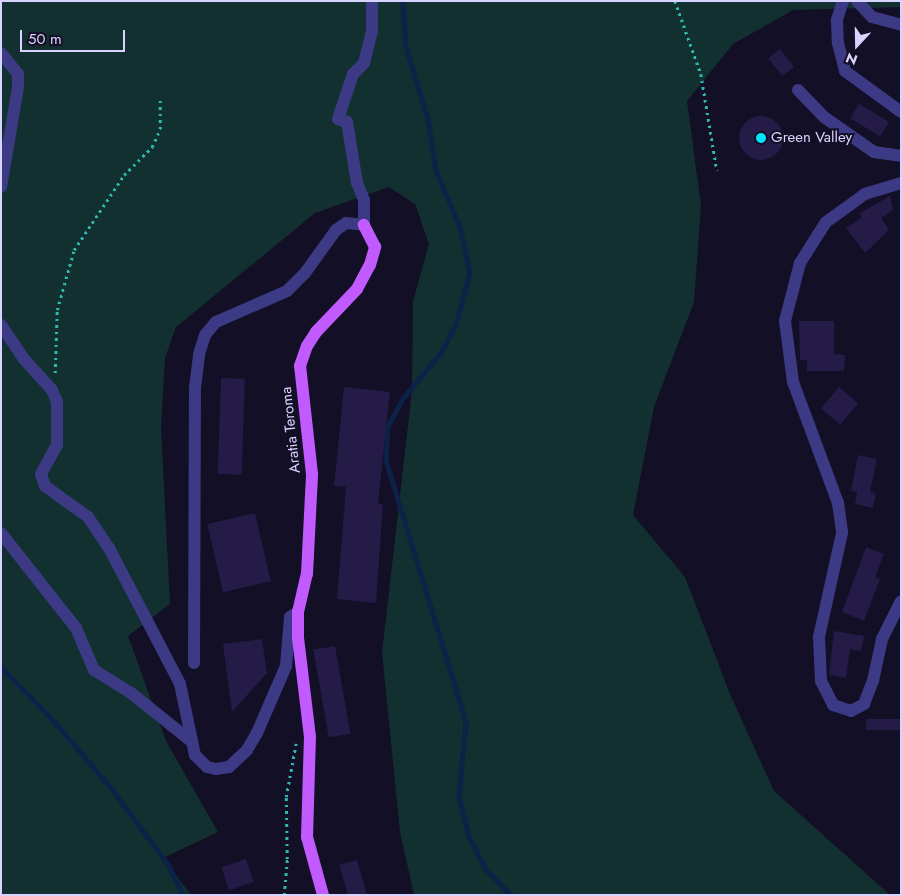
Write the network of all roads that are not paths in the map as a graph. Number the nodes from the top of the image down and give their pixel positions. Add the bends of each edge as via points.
1 (372, 1) edge
2 (843, 1) edge
3 (857, 1) edge
4 (901, 25) edge
5 (1, 53) edge
6 (798, 90) dead end
7 (901, 112) edge
8 (901, 156) edge
9 (901, 183) edge
10 (1, 187) edge
11 (364, 225) junction
12 (1, 325) edge
13 (1, 533) edge
14 (901, 600) edge
15 (298, 612) junction
16 (194, 663) dead end
17 (191, 741) junction
18 (323, 895) edge

1 - 11 street, Aratia Teroma via 372,32 364,64 353,74 338,118 347,122 357,183 364,200
2 - 7 street via 837,20 838,44 846,71
3 - 4 street via 872,17
5 - 10 street via 18,74
6 - 8 street via 824,117 874,152
9 - 14 street via 866,194 844,206 826,222 800,263 785,321 793,382 838,503 842,533 819,637 821,681 833,704 851,711 864,704 874,681 882,639
11 - 15 main road, Aratia Teroma via 375,246 370,265 357,289 316,332 300,366 312,474 307,574
11 - 16 street via 346,223 336,230 287,292 216,322 205,335 195,388
12 - 17 street via 23,358 52,390 57,402 57,445 41,474 45,486 88,517 109,548 180,684
13 - 17 street via 76,628 94,670
15 - 17 street via 290,617 286,666 247,750 229,767 216,770 207,767 195,755
15 - 18 main road, Aratia Teroma via 300,665 310,737 307,838

